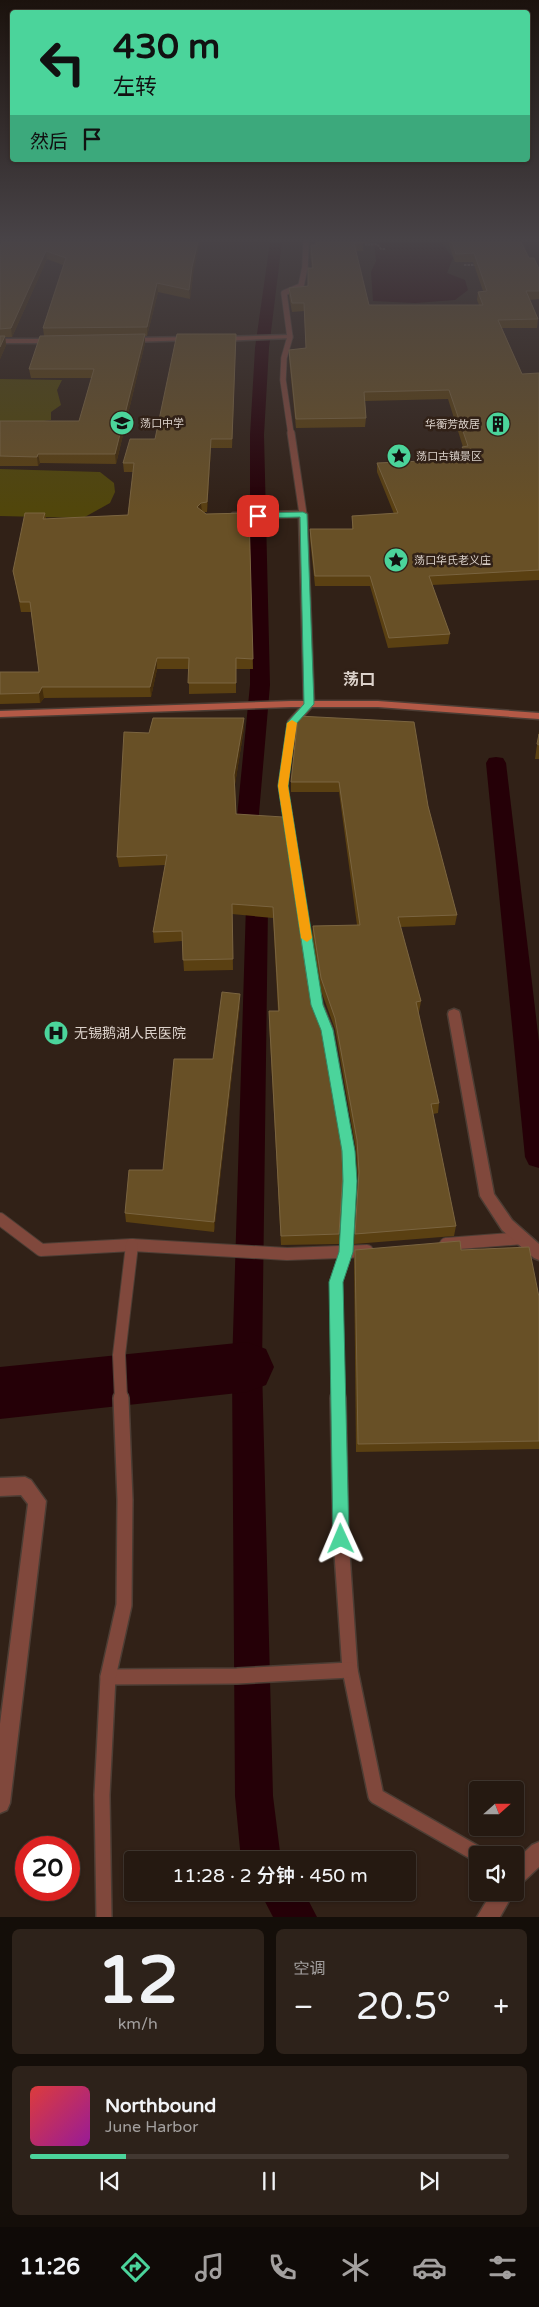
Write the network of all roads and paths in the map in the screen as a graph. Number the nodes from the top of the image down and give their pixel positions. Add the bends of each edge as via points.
1 (289, 331) edge
2 (290, 337) junction
3 (201, 339) edge
4 (211, 339) edge
5 (124, 340) edge
6 (0, 341) edge
7 (67, 341) edge
8 (303, 514) junction
9 (219, 517) edge
10 (309, 704) junction
11 (0, 714) edge
12 (539, 716) edge
13 (454, 1014) dead end
14 (0, 1219) edge
15 (522, 1238) junction
16 (132, 1245) junction
17 (434, 1245) edge
18 (375, 1250) edge
19 (346, 1252) junction
20 (539, 1253) edge
21 (0, 1487) edge
22 (350, 1670) junction
23 (108, 1677) junction
24 (0, 1803) edge
25 (469, 1849) edge
26 (539, 1852) edge
27 (524, 1867) edge
28 (498, 1901) edge
29 (104, 1917) edge
30 (488, 1917) edge

1 - 2 lane
2 - 4 street
2 - 8 lane via 284,358 283,380
3 - 5 street
6 - 7 street
8 - 9 street
8 - 10 street
10 - 11 street
10 - 12 street via 378,704
10 - 19 lane via 292,723 283,786 317,1005 327,1030 348,1151 350,1181
13 - 15 street via 487,1196 507,1225
14 - 16 lane via 41,1250
15 - 17 lane
15 - 20 street
16 - 19 lane via 287,1254
16 - 23 lane via 119,1355 125,1500 124,1606
18 - 19 lane
19 - 22 lane via 336,1282 341,1539
21 - 24 street via 25,1486 37,1501
22 - 23 lane via 237,1676
22 - 25 lane via 376,1796
23 - 29 lane via 102,1795
26 - 27 street
28 - 30 street

